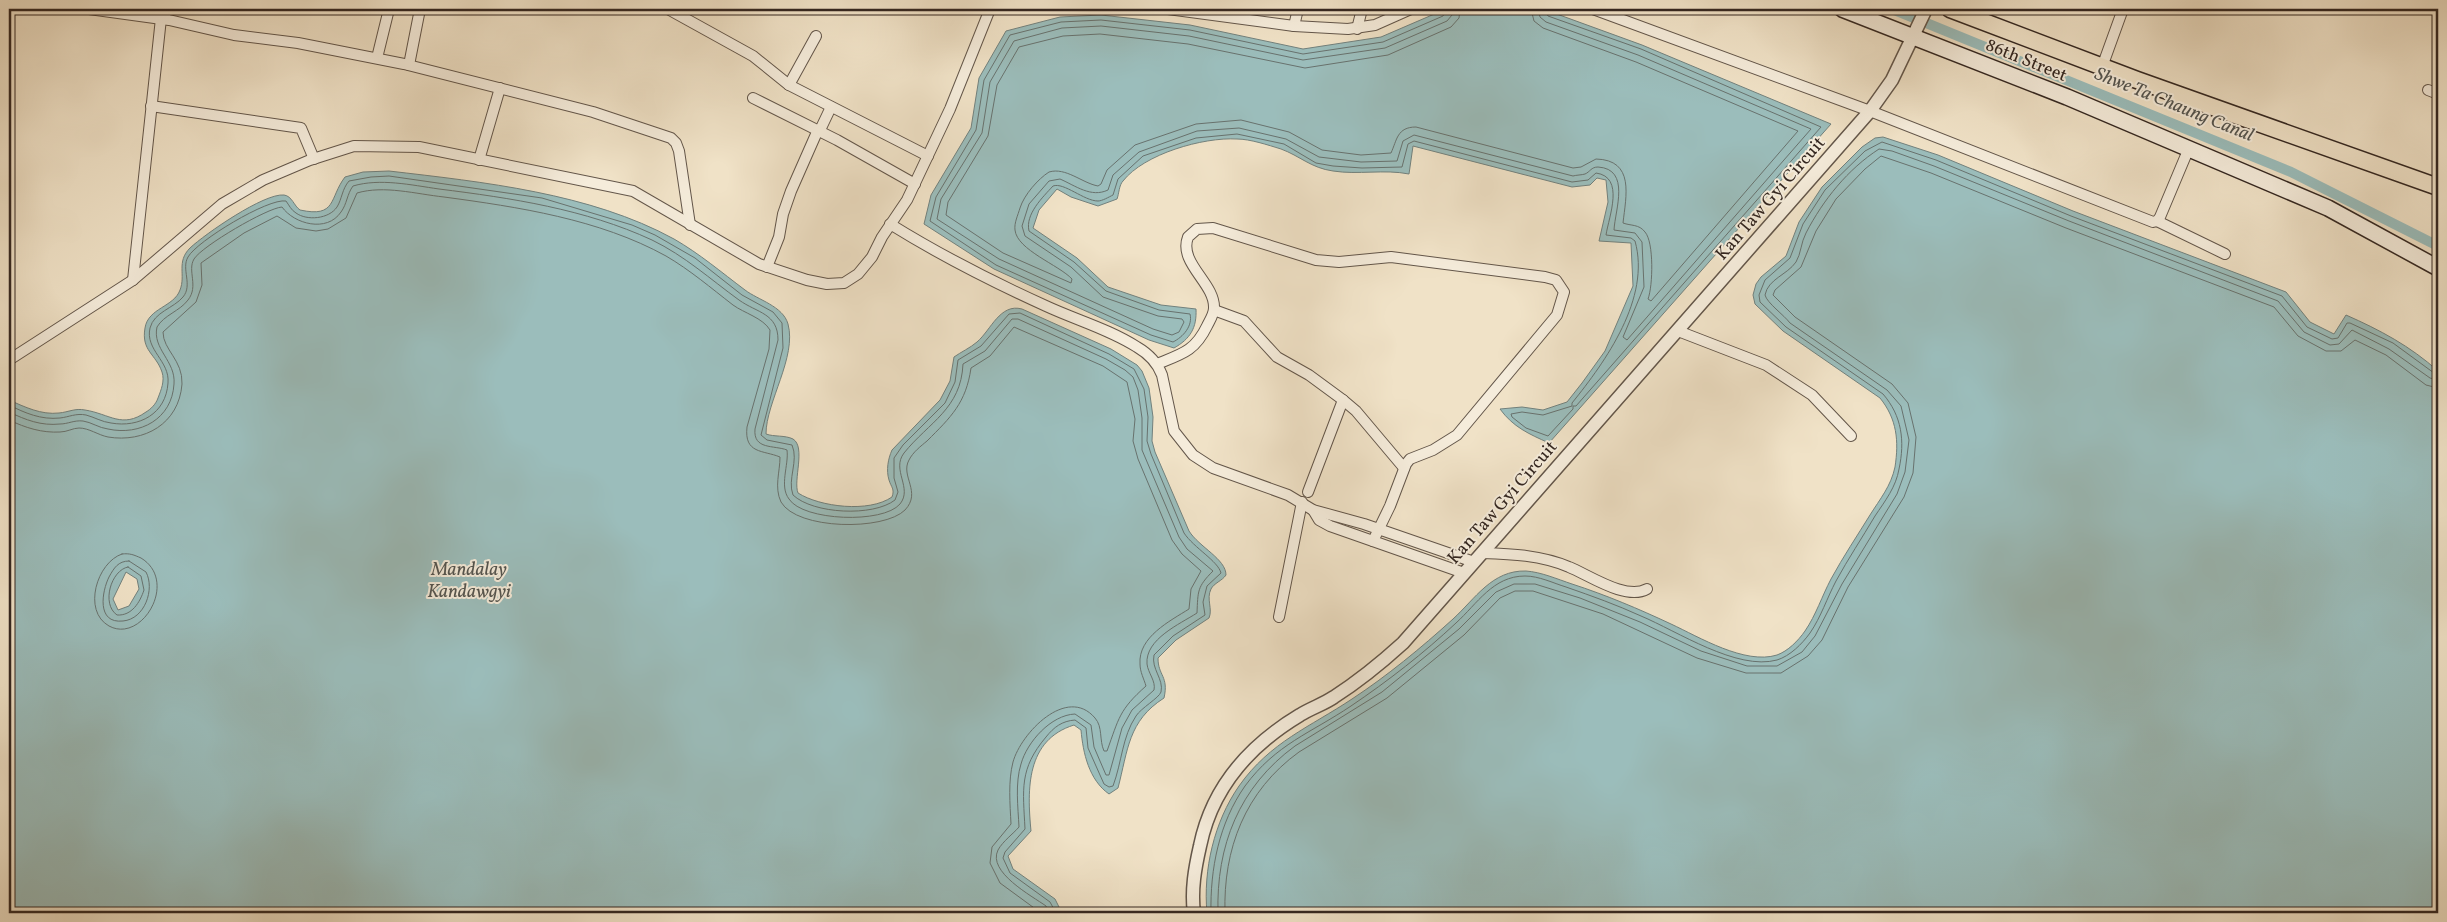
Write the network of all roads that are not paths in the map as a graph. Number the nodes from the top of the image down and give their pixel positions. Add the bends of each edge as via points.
1 (89, 9) edge
2 (389, 9) edge
3 (420, 9) edge
4 (668, 9) edge
5 (990, 9) edge
6 (1168, 9) edge
7 (1298, 9) edge
8 (1362, 9) edge
9 (1411, 9) edge
10 (1593, 9) edge
11 (1842, 9) edge
12 (1926, 9) edge
13 (1950, 9) edge
14 (2123, 9) edge
15 (1216, 12) edge
16 (162, 14) edge
17 (1294, 26) junction
18 (1358, 29) junction
19 (816, 36) dead end
20 (1914, 36) junction
21 (377, 58) junction
22 (409, 65) junction
23 (2102, 67) junction
24 (789, 85) junction
25 (500, 88) junction
26 (753, 98) dead end
27 (151, 106) junction
28 (831, 108) junction
29 (1870, 111) junction
30 (817, 132) junction
31 (2189, 148) junction
32 (928, 156) junction
33 (314, 158) junction
34 (479, 160) junction
35 (914, 184) junction
36 (2438, 188) edge
37 (2157, 221) junction
38 (890, 224) junction
39 (690, 225) junction
40 (2225, 254) dead end
41 (767, 267) junction
42 (2438, 268) edge
43 (133, 280) junction
44 (1214, 310) junction
45 (1678, 331) junction
46 (9, 360) edge
47 (1157, 364) junction
48 (1343, 400) junction
49 (1850, 436) dead end
50 (1404, 468) junction
51 (1308, 492) dead end
52 (1302, 502) junction
53 (1313, 510) junction
54 (1379, 529) junction
55 (1374, 541) junction
56 (1478, 557) junction
57 (1464, 573) junction
58 (1647, 589) dead end
59 (1278, 617) dead end
60 (1194, 913) edge

1 - 16 street
2 - 21 street
3 - 22 street
4 - 24 street via 753,56
5 - 32 street
6 - 15 street
7 - 17 street
8 - 18 street
9 - 18 street
10 - 29 street
11 - 20 main road, 86th Street
12 - 20 street, Kan Taw Gyi Circuit
13 - 23 main road
14 - 23 street
15 - 17 street
16 - 21 street via 234,36 298,42
16 - 27 street
17 - 18 street
19 - 24 street
20 - 29 street, Kan Taw Gyi Circuit via 1892,80
20 - 31 main road, 86th Street
21 - 22 street
22 - 25 street
23 - 36 main road
24 - 28 street
25 - 34 street
25 - 39 street via 593,112 672,138 679,151
26 - 30 street
27 - 33 street via 301,128
27 - 43 street
28 - 30 street
28 - 32 street
29 - 37 street
29 - 45 street, Kan Taw Gyi Circuit
30 - 35 street
30 - 41 street via 791,191
31 - 37 street
31 - 42 main road, 86th Street via 2328,208
32 - 35 street
33 - 34 street via 354,146 387,146 419,147
33 - 43 street via 263,180 222,204
34 - 39 street via 633,191
35 - 38 street
37 - 40 street
38 - 41 street via 872,257 858,274 844,284 807,280
38 - 47 street via 934,251 1136,346
39 - 41 street
43 - 46 street
44 - 47 street via 1192,349
44 - 48 street via 1244,321 1277,358
44 - 50 street via 1213,300 1187,248 1188,237 1204,227 1316,260 1339,262 1390,257 1545,277 1560,284 1564,298 1557,315 1458,435 1410,459
45 - 49 street via 1766,365 1812,395
45 - 56 street, Kan Taw Gyi Circuit
47 - 52 street via 1166,388 1174,431 1193,455 1226,474
48 - 50 street
48 - 51 street
50 - 54 street
52 - 53 street
52 - 59 street
53 - 54 street
53 - 55 street via 1330,526
54 - 55 street
54 - 56 street
55 - 57 street
56 - 57 street, Kan Taw Gyi Circuit
56 - 58 street via 1523,555 1567,566 1614,588 1634,592
57 - 60 street, Kan Taw Gyi Circuit via 1376,668 1258,744 1230,776 1209,812 1202,834 1193,882

